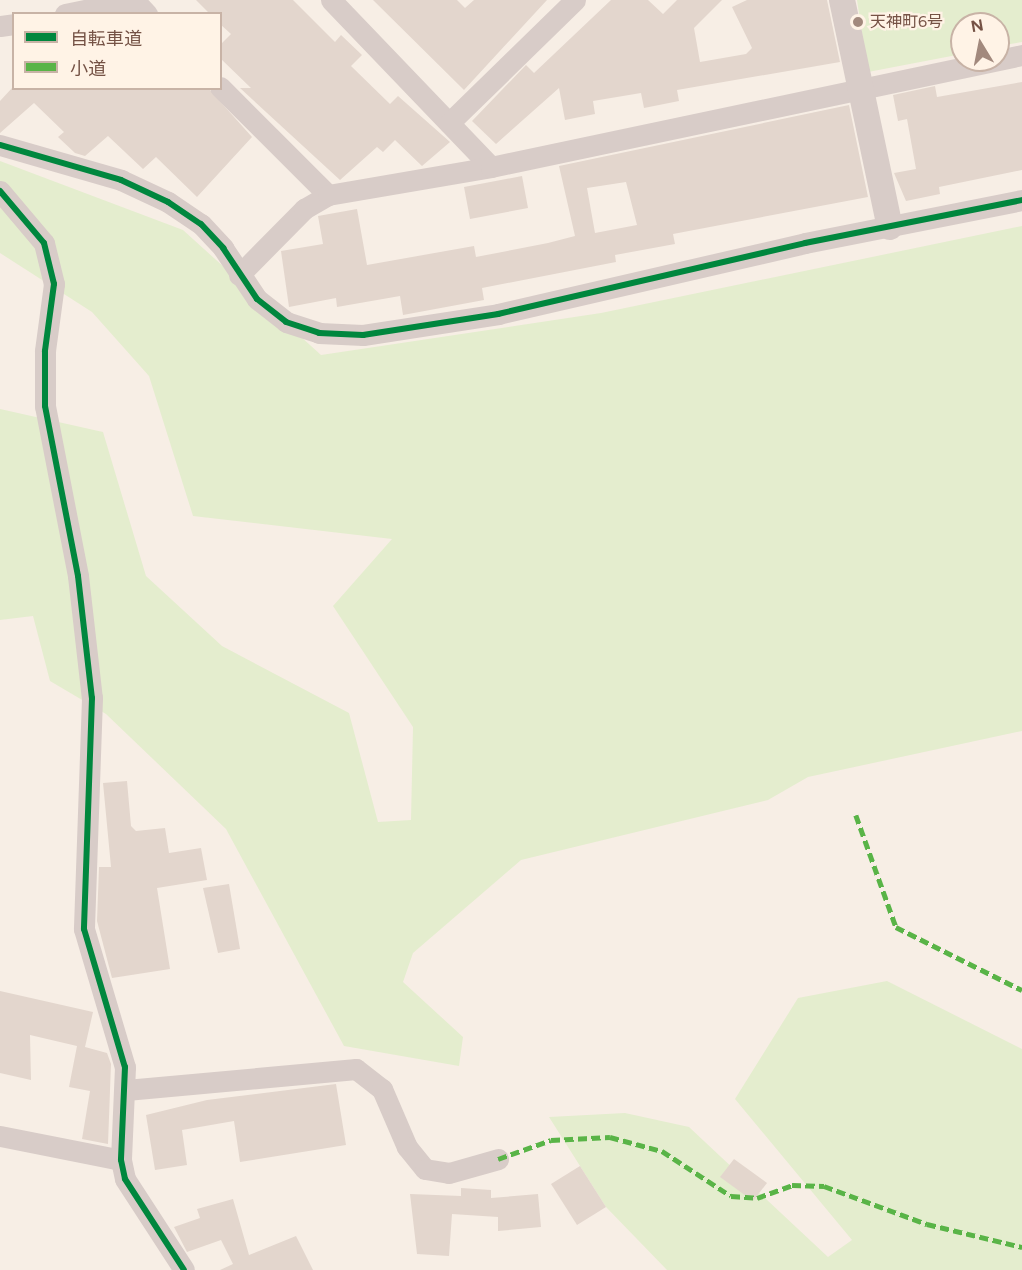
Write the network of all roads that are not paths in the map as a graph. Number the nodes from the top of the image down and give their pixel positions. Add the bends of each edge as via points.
1 (134, 0) edge
2 (575, 0) edge
3 (842, 0) edge
4 (343, 4) edge
5 (75, 12) edge
6 (145, 12) edge
7 (1022, 55) edge
8 (862, 88) junction
9 (222, 89) edge
10 (449, 123) junction
11 (0, 145) edge
12 (491, 167) junction
13 (0, 191) edge
14 (328, 195) junction
15 (1022, 201) edge
16 (890, 227) junction
17 (239, 275) junction
18 (126, 1090) junction
19 (0, 1136) edge
20 (498, 1159) dead end
21 (121, 1160) junction
22 (184, 1270) edge

1 - 5 street
1 - 6 street
2 - 10 street
3 - 8 street
4 - 10 street
7 - 8 street
8 - 12 street
8 - 16 street
9 - 14 street
10 - 12 street
11 - 17 street via 121,180 168,202 201,224
12 - 14 street
13 - 18 street via 44,243 52,263 45,406 78,576 92,698 84,930 120,1042
14 - 17 street via 304,209
15 - 16 street
16 - 17 street via 498,314 363,335 319,333 286,322 257,299
18 - 20 street via 356,1069 382,1089 407,1148 425,1168 449,1173
18 - 21 street
19 - 21 street
21 - 22 street via 124,1179

